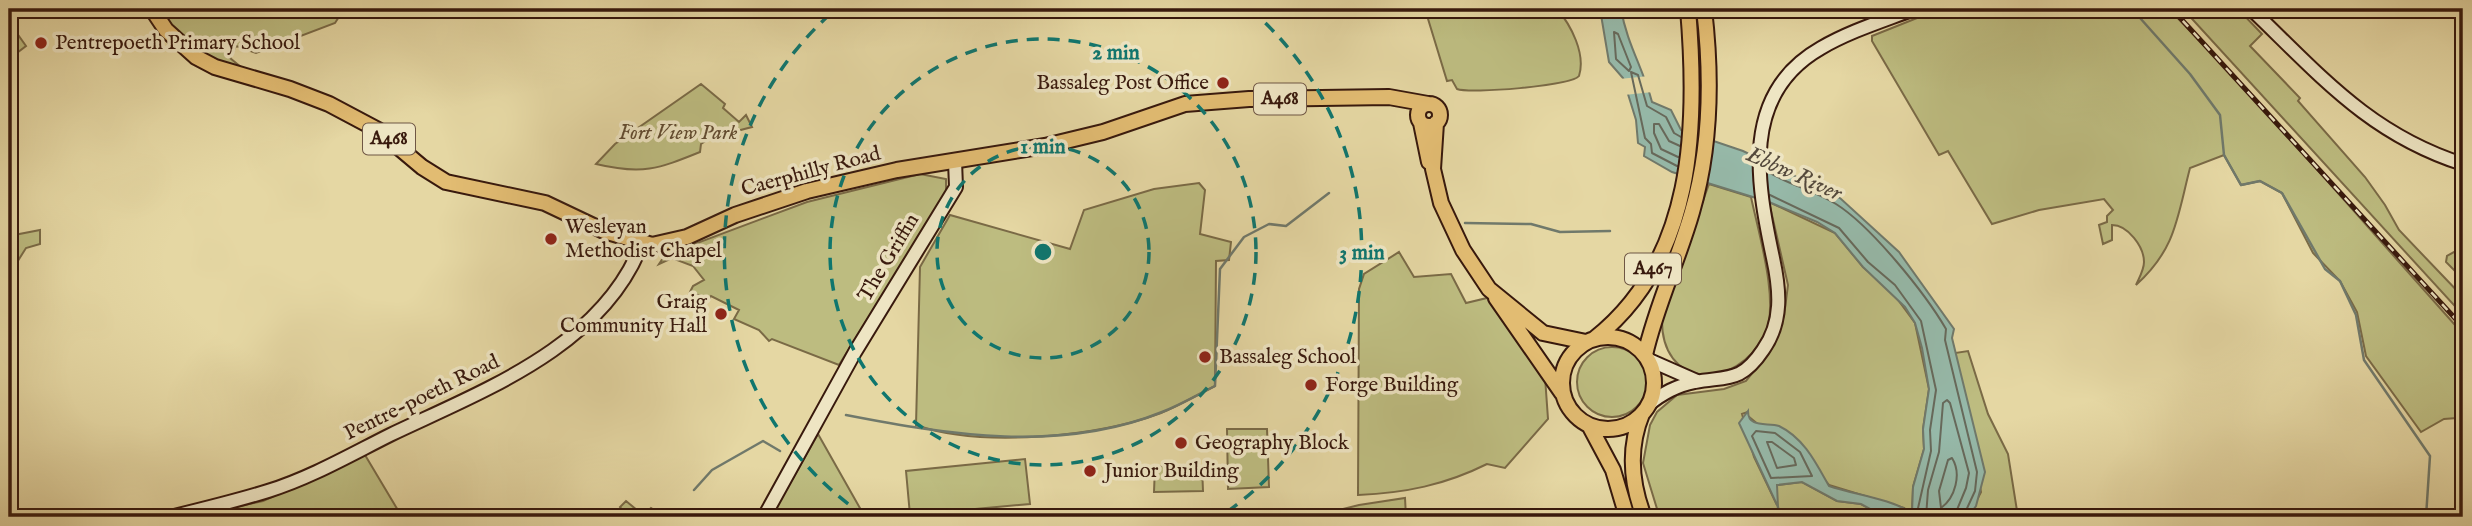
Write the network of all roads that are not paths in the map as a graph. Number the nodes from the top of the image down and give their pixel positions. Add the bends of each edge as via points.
1 (152, 9) edge
2 (1688, 9) edge
3 (1704, 9) edge
4 (1914, 9) edge
5 (2251, 9) edge
6 (1376, 98) junction
7 (1428, 104) junction
8 (1419, 120) junction
9 (1436, 123) junction
10 (956, 161) junction
11 (2463, 164) edge
12 (1433, 169) junction
13 (642, 243) junction
14 (1493, 294) junction
15 (1590, 340) junction
16 (1646, 357) junction
17 (1697, 382) junction
18 (1563, 394) junction
19 (1645, 409) junction
20 (1589, 425) junction
21 (170, 517) edge
22 (764, 517) edge
23 (1628, 517) edge
24 (1644, 517) edge

1 - 13 main road, Caerphilly Road / A468 via 166,30 196,57 329,104 378,130 446,182 545,203
2 - 15 main road, A467 via 1692,118 1684,183 1665,247 1640,295
3 - 16 main road, A467 via 1709,87 1698,187 1655,314
4 - 17 street via 1856,30 1808,57 1775,95 1765,114 1758,153 1779,292 1776,323 1757,359 1734,377
5 - 11 street via 2374,122 2419,148
6 - 7 main road, Caerphilly Road via 1402,97
6 - 8 main road, Caerphilly Road via 1392,102
6 - 10 main road, Caerphilly Road / A468 via 1185,103 1103,132
7 - 8 main road via 1420,107
7 - 9 main road via 1438,109
8 - 9 main road, Caerphilly Road via 1428,126
8 - 12 main road
9 - 12 main road
10 - 13 main road, Caerphilly Road / A468 via 807,191 665,244
10 - 22 street, The Griffin via 956,187 843,373
12 - 14 main road via 1448,221
13 - 21 street, Pentre-poeth Road via 632,270 597,310 572,337 537,361 270,491
14 - 15 main road via 1543,333
14 - 18 main road
15 - 16 main road via 1622,339
15 - 18 main road via 1566,364
16 - 17 street
16 - 19 main road via 1654,381
17 - 19 street via 1665,392
18 - 20 main road via 1572,412
19 - 20 main road via 1621,426
19 - 24 main road via 1632,455
20 - 23 main road via 1613,470

